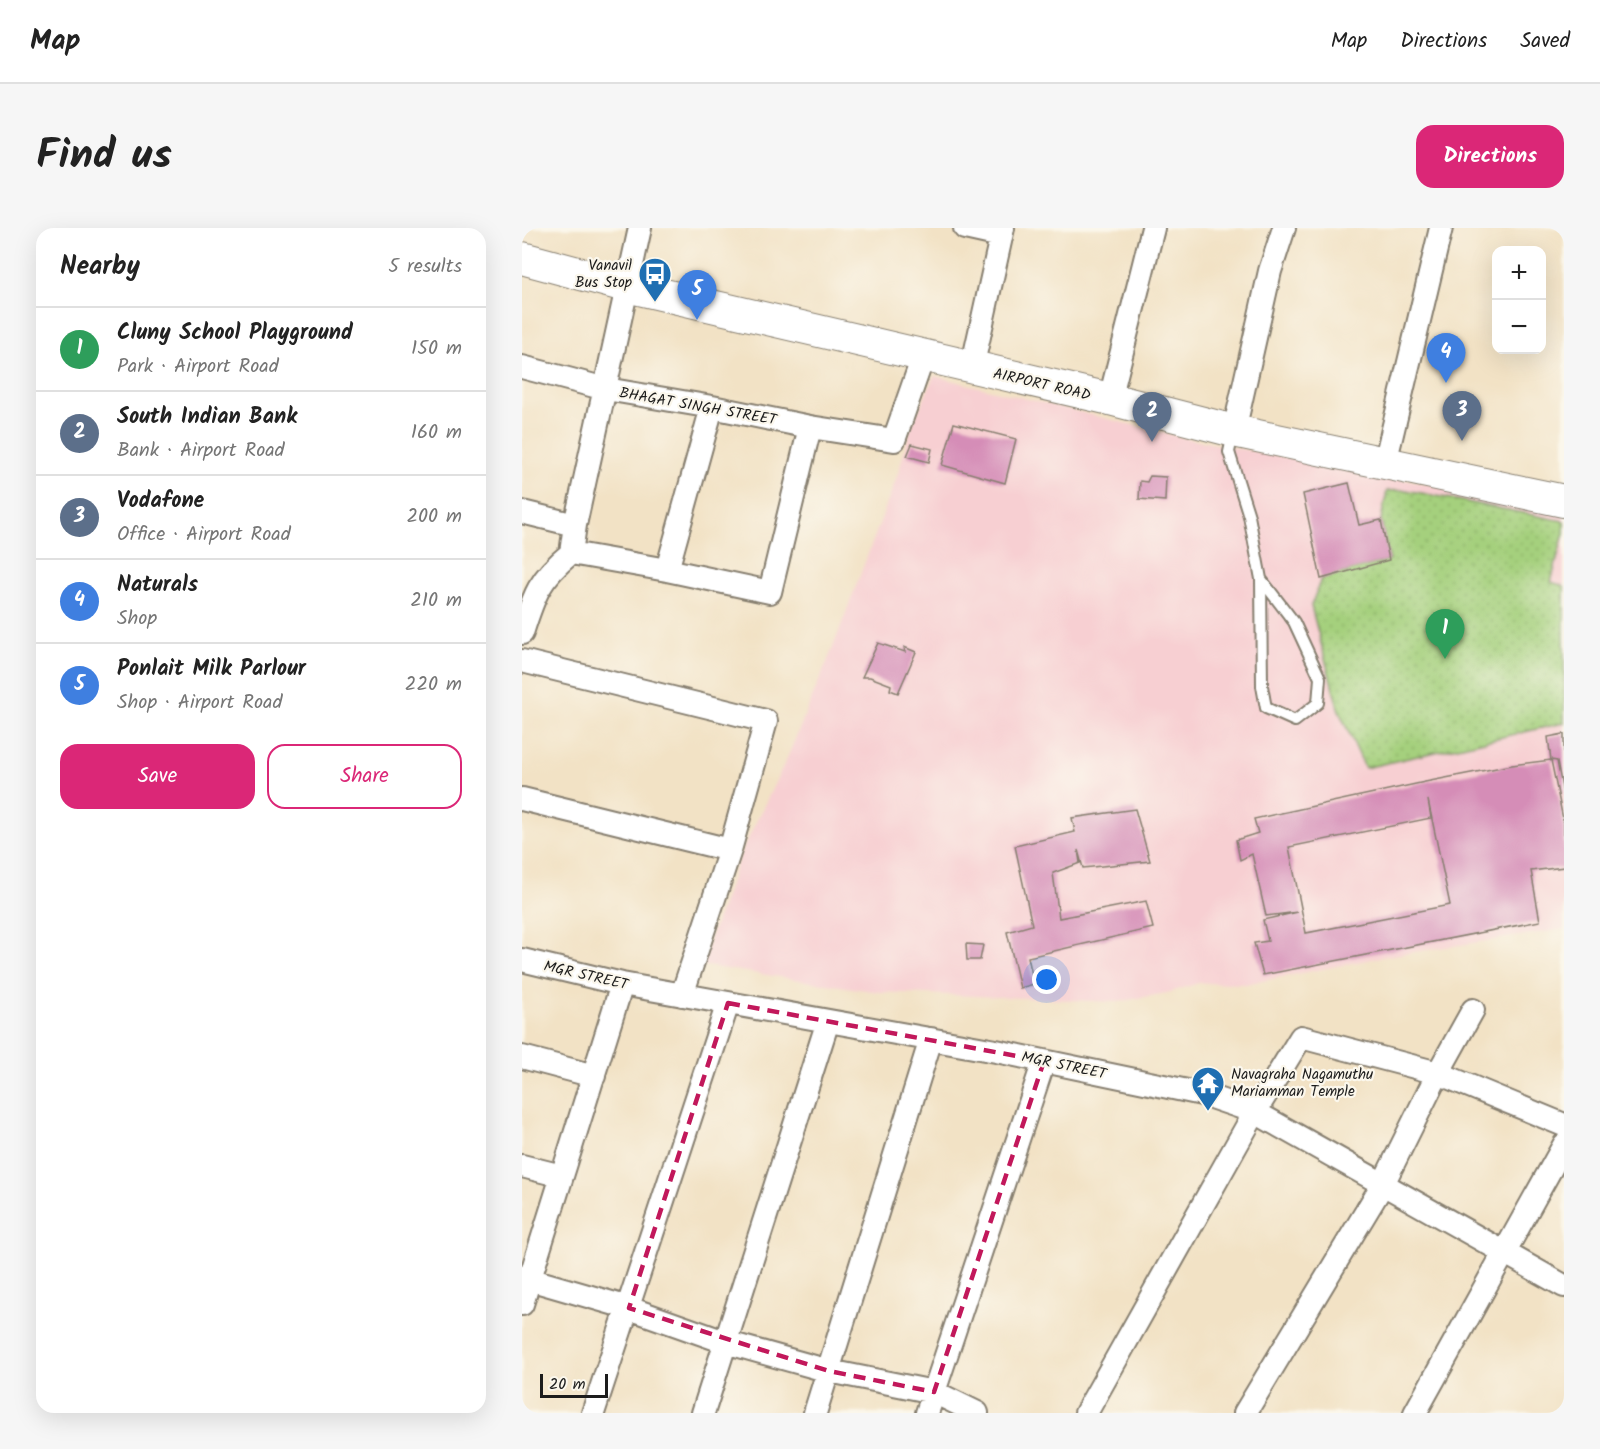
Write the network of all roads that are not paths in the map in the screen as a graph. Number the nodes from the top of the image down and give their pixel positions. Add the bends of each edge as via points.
1 (640, 228) edge
2 (965, 228) edge
3 (1154, 228) edge
4 (1284, 228) edge
5 (1441, 228) edge
6 (1002, 232) edge
7 (522, 258) edge
8 (626, 286) junction
9 (923, 357) junction
10 (522, 368) edge
11 (972, 368) junction
12 (606, 389) junction
13 (1110, 399) junction
14 (712, 406) junction
15 (810, 427) junction
16 (1234, 431) junction
17 (1384, 463) junction
18 (1564, 501) edge
19 (522, 512) edge
20 (575, 525) junction
21 (571, 553) junction
22 (667, 570) junction
23 (1261, 579) junction
24 (522, 633) edge
25 (522, 661) edge
26 (522, 799) edge
27 (730, 850) junction
28 (522, 960) edge
29 (622, 984) junction
30 (682, 995) junction
31 (728, 1003) junction
32 (1473, 1010) dead end
33 (828, 1021) junction
34 (931, 1039) junction
35 (522, 1057) edge
36 (1044, 1061) junction
37 (1438, 1073) junction
38 (594, 1076) junction
39 (1255, 1112) junction
40 (1564, 1125) edge
41 (1564, 1145) edge
42 (522, 1166) edge
43 (562, 1176) junction
44 (1383, 1184) junction
45 (1505, 1253) junction
46 (526, 1278) edge
47 (1564, 1286) edge
48 (522, 1304) edge
49 (629, 1308) junction
50 (725, 1342) junction
51 (829, 1371) junction
52 (930, 1403) edge
53 (593, 1413) edge
54 (703, 1413) edge
55 (815, 1413) edge
56 (977, 1413) edge
57 (1086, 1413) edge
58 (1245, 1413) edge
59 (1415, 1413) edge

1 - 8 street
2 - 6 street
3 - 13 street
4 - 16 street via 1270,271
5 - 17 street
6 - 11 street
7 - 8 street, AIRPORT ROAD
8 - 9 street, AIRPORT ROAD
8 - 12 street
9 - 11 street, AIRPORT ROAD
9 - 15 street, BHAGAT SINGH STREET via 894,440
10 - 12 street
11 - 13 street, AIRPORT ROAD
12 - 14 street, BHAGAT SINGH STREET
12 - 20 street, BHAGAT SINGH STREET
13 - 16 street, AIRPORT ROAD
14 - 15 street, BHAGAT SINGH STREET
14 - 22 street
15 - 22 street via 770,592
16 - 17 street, AIRPORT ROAD
16 - 23 lane via 1229,452 1249,516
17 - 18 street, AIRPORT ROAD
19 - 20 street
20 - 21 street, BHAGAT SINGH STREET
21 - 22 street
21 - 24 street via 544,578
23 - 23 lane via 1262,686 1266,708 1295,721 1318,703 1320,678 1293,622
25 - 27 street via 766,721
26 - 27 street
27 - 30 street
28 - 29 street, MGR STREET
29 - 30 street, MGR STREET
29 - 38 street
30 - 31 street, MGR STREET
31 - 33 street, MGR STREET
31 - 49 street
32 - 37 street
33 - 34 street, MGR STREET
33 - 50 street
34 - 36 street, MGR STREET
34 - 51 street
35 - 38 street
36 - 39 street, MGR STREET via 1202,1094
36 - 52 street
37 - 39 street via 1301,1037
37 - 40 street
37 - 44 street
38 - 43 street
39 - 44 street, MGR STREET
39 - 57 street
41 - 45 street
42 - 43 street
43 - 46 street
44 - 45 street, MGR STREET
44 - 58 street
45 - 47 street, MGR STREET
45 - 59 street
46 - 48 street
46 - 49 street
49 - 50 street
49 - 53 street
50 - 51 street
50 - 54 street
51 - 52 street
51 - 55 street
52 - 56 street

